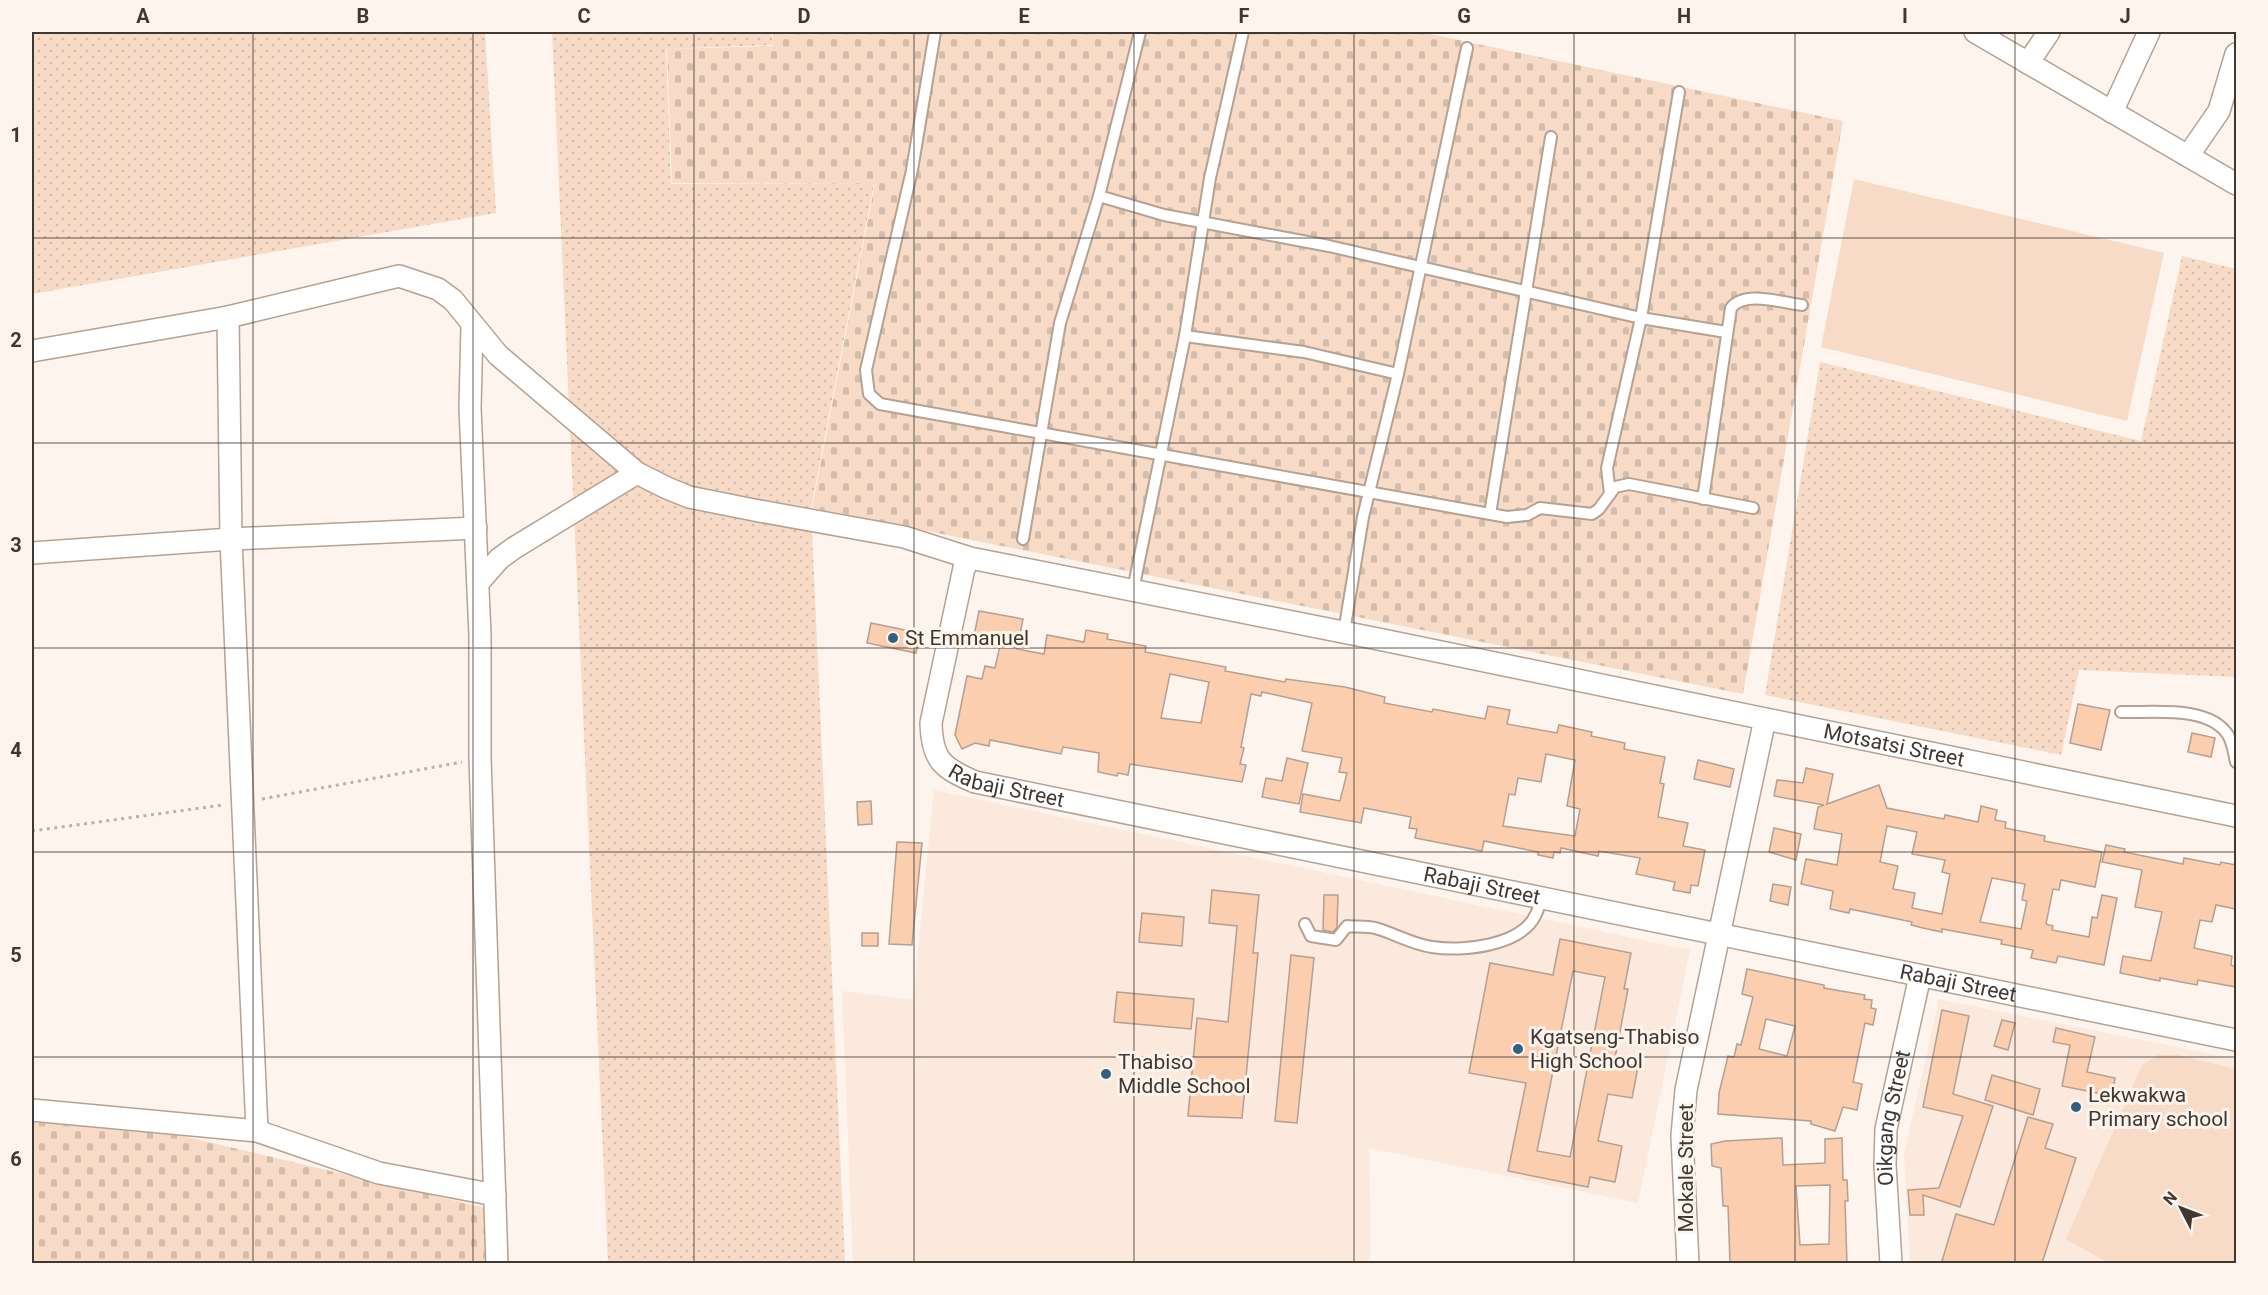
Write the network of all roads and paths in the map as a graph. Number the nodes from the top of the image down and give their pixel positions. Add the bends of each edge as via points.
1 (935, 32) edge
2 (1140, 32) edge
3 (1243, 32) edge
4 (1975, 32) edge
5 (2049, 32) edge
6 (2150, 32) edge
7 (1467, 48) dead end
8 (2236, 54) edge
9 (2028, 63) junction
10 (1679, 92) dead end
11 (2112, 112) junction
12 (1551, 137) dead end
13 (2188, 156) junction
14 (2236, 184) edge
15 (1099, 196) junction
16 (1203, 222) junction
17 (1421, 267) junction
18 (1527, 292) junction
19 (1802, 305) dead end
20 (228, 317) junction
21 (1641, 318) junction
22 (472, 326) junction
23 (1726, 332) junction
24 (1185, 336) junction
25 (32, 351) edge
26 (1398, 374) junction
27 (1042, 433) junction
28 (1162, 455) junction
29 (637, 472) junction
30 (1369, 493) junction
31 (1610, 494) junction
32 (1703, 499) junction
33 (1753, 508) dead end
34 (1490, 514) junction
35 (476, 528) junction
36 (231, 539) junction
37 (1023, 539) dead end
38 (32, 553) edge
39 (970, 558) junction
40 (478, 583) junction
41 (1133, 590) junction
42 (1344, 632) junction
43 (2121, 712) dead end
44 (1765, 720) junction
45 (2236, 762) edge
46 (2236, 816) edge
47 (1541, 896) junction
48 (1305, 924) dead end
49 (1720, 933) junction
50 (1920, 976) junction
51 (2236, 1040) edge
52 (32, 1110) edge
53 (257, 1131) junction
54 (495, 1195) junction
55 (497, 1263) edge
56 (1688, 1263) edge
57 (1892, 1263) edge

1 - 27 lane via 912,170 867,370 867,387 874,400 885,406
2 - 15 lane
3 - 16 lane
4 - 9 street
5 - 9 street
6 - 11 street
7 - 17 lane
8 - 13 street via 2219,111
9 - 11 street
10 - 21 lane
11 - 13 street
12 - 18 lane
13 - 14 street
15 - 16 lane
15 - 27 lane via 1060,323
16 - 17 lane
16 - 24 lane
17 - 18 lane
17 - 26 lane
18 - 21 lane
18 - 34 lane
19 - 23 lane via 1741,299 1730,310
20 - 22 street, Motsatsi Street via 399,276 438,289 453,300
20 - 25 street, Motsatsi Street
20 - 36 street
21 - 23 lane
21 - 31 lane via 1607,468
22 - 29 street, Motsatsi Street via 498,355
22 - 35 street
23 - 32 lane
24 - 26 lane via 1304,352
24 - 28 lane
26 - 30 lane
27 - 28 lane
27 - 37 lane
28 - 30 lane
28 - 41 lane
29 - 39 street, Motsatsi Street via 689,497 904,537
29 - 40 street via 514,548
30 - 34 lane
30 - 42 lane
31 - 32 lane via 1619,484 1629,484
31 - 34 lane via 1599,509 1588,515 1540,508 1527,515
32 - 33 lane
35 - 36 street
35 - 40 street
36 - 38 street
36 - 53 street
39 - 41 street, Motsatsi Street
39 - 47 street, Rabaji Street via 964,568 931,723 932,746 937,756 958,775 975,782
40 - 54 street
41 - 42 street, Motsatsi Street
42 - 44 street, Motsatsi Street
43 - 45 lane via 2194,715 2212,721 2229,737
44 - 46 street, Motsatsi Street
44 - 49 street
47 - 48 lane via 1536,915 1526,928 1509,939 1481,946 1433,947 1374,928 1347,926 1336,940 1323,939 1311,936
47 - 49 street, Rabaji Street
49 - 50 street, Rabaji Street
49 - 56 street, Mokale Street via 1686,1090 1682,1136
50 - 51 street, Rabaji Street
50 - 57 street, Oikgang Street via 1886,1129
52 - 53 street
53 - 54 street via 378,1173
54 - 55 street

